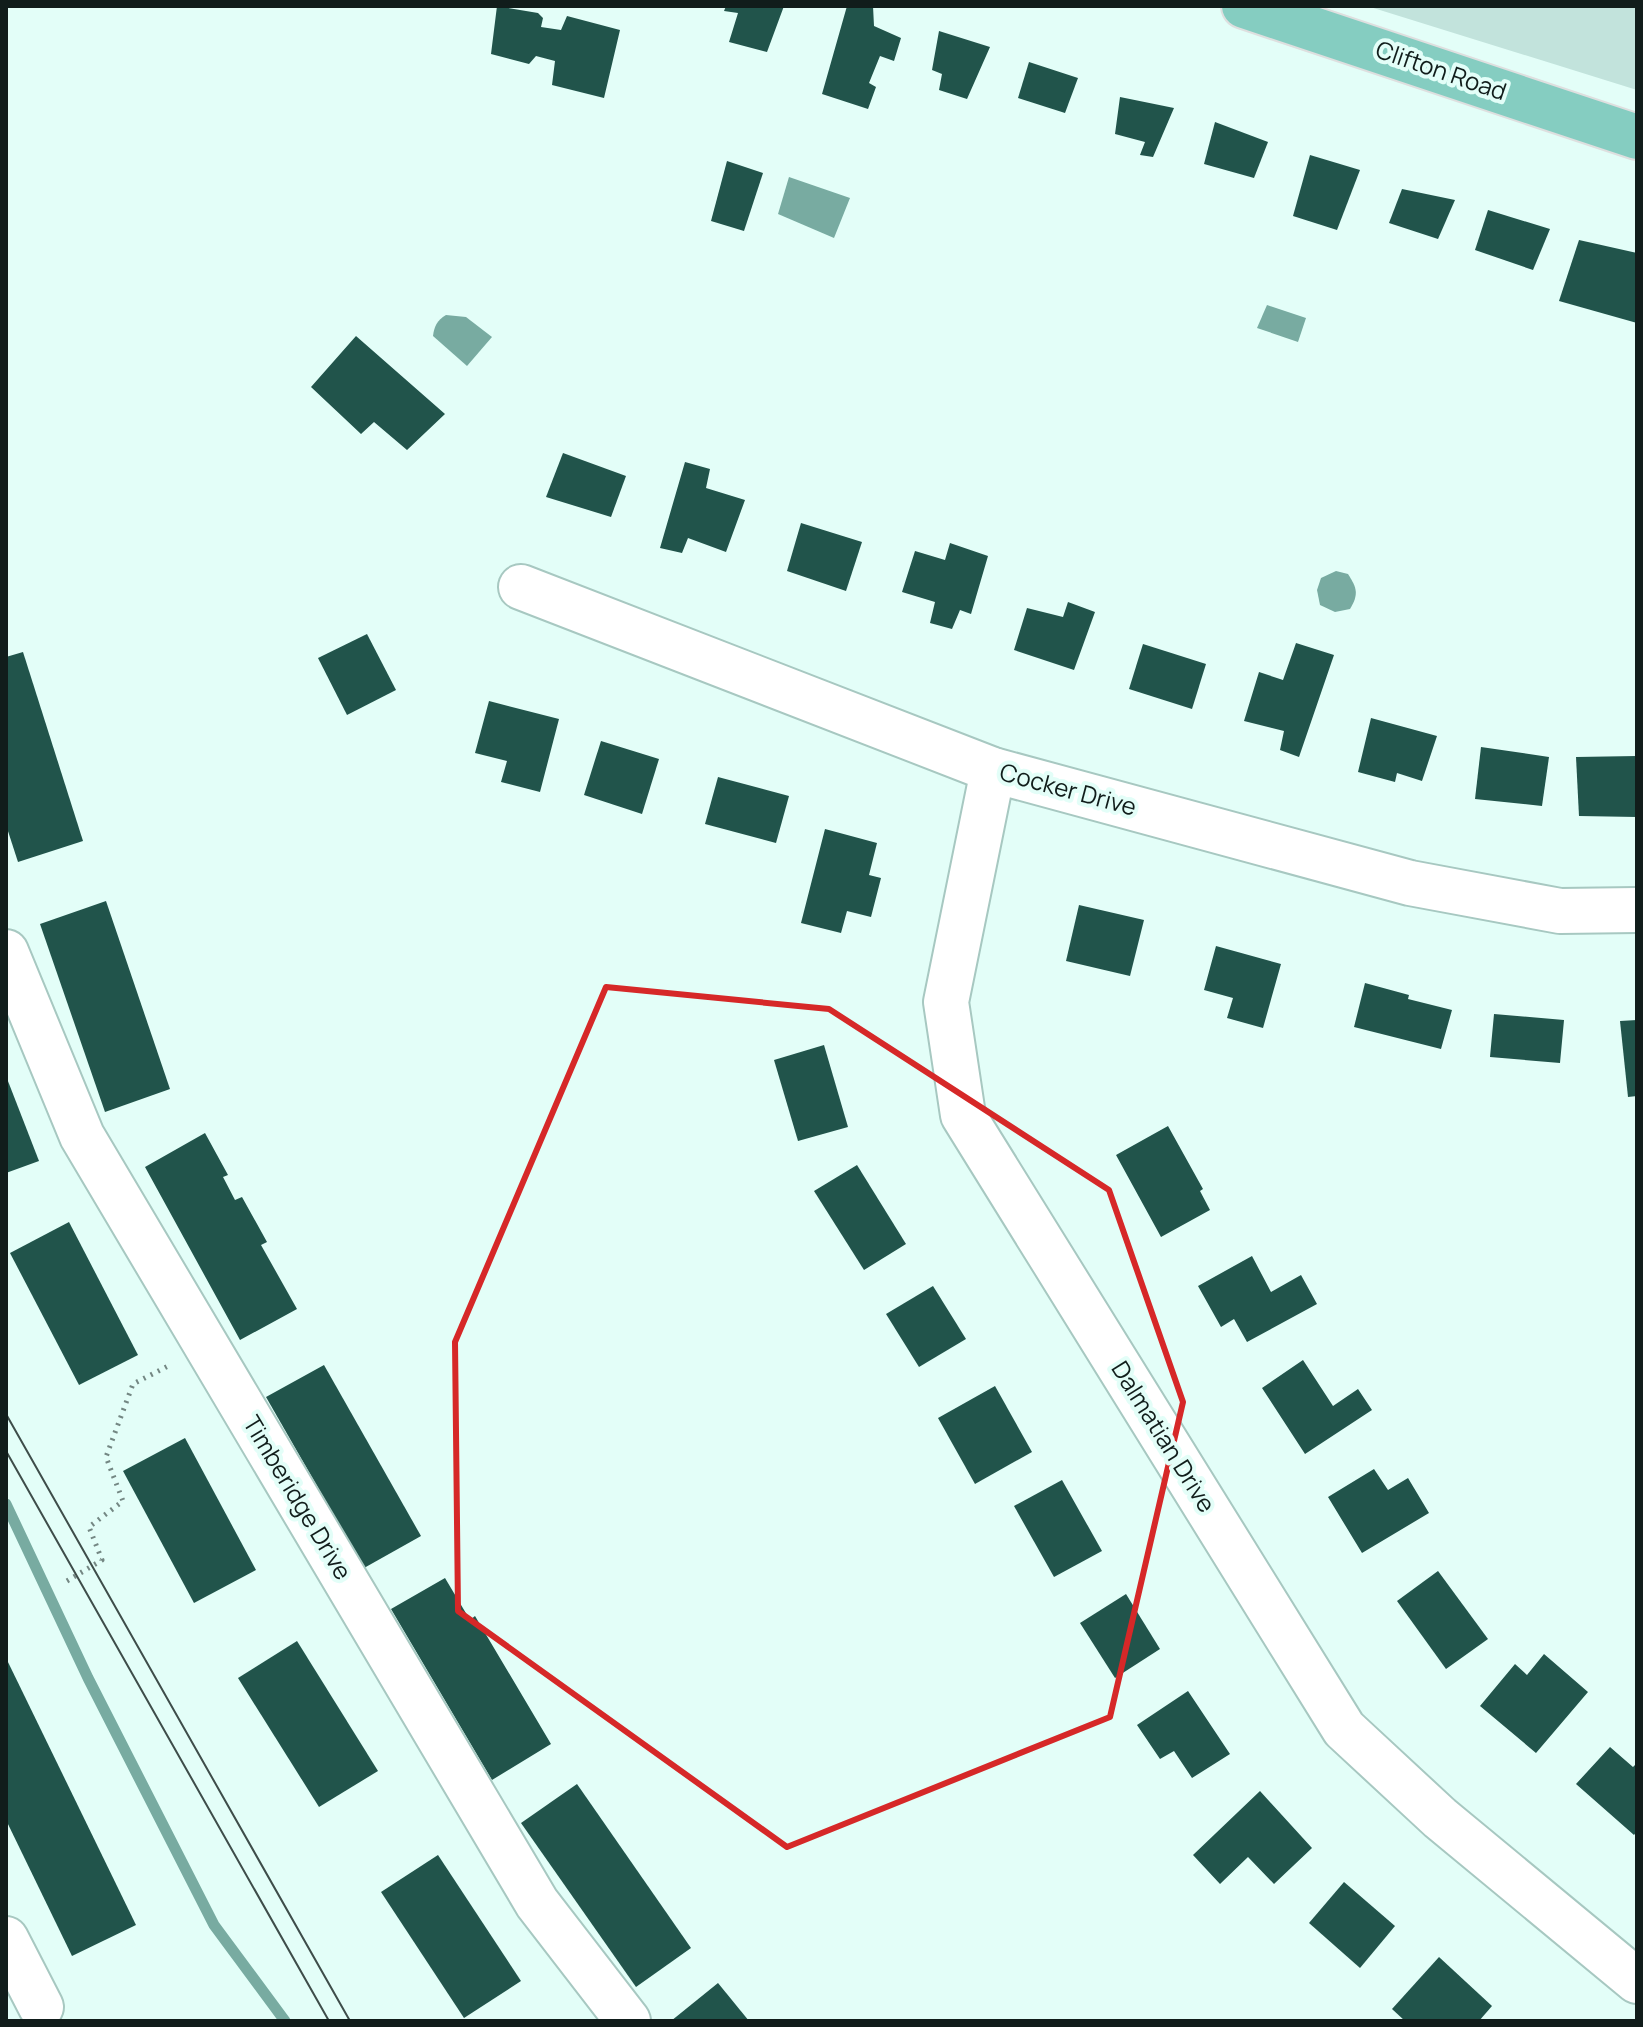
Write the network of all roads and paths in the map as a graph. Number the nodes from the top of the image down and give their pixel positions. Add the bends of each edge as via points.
1 (1244, 6) edge
2 (1637, 137) edge
3 (521, 587) dead end
4 (993, 770) junction
5 (1637, 910) edge
6 (6, 952) edge
7 (133, 1384) dead end
8 (67, 1581) dead end
9 (6, 1939) edge
10 (1637, 1981) edge
11 (41, 2007) dead end
12 (628, 2021) edge

1 - 2 main road, Clifton Road
3 - 4 street, Cocker Drive
4 - 5 street, Cocker Drive via 1410,883 1560,911
4 - 10 street, Dalmatian Drive via 946,1002 963,1115 1344,1729 1440,1818
6 - 12 street, Timberidge Drive via 82,1136 537,1903
7 - 8 path via 106,1457 123,1501 89,1527 102,1560
9 - 11 street

